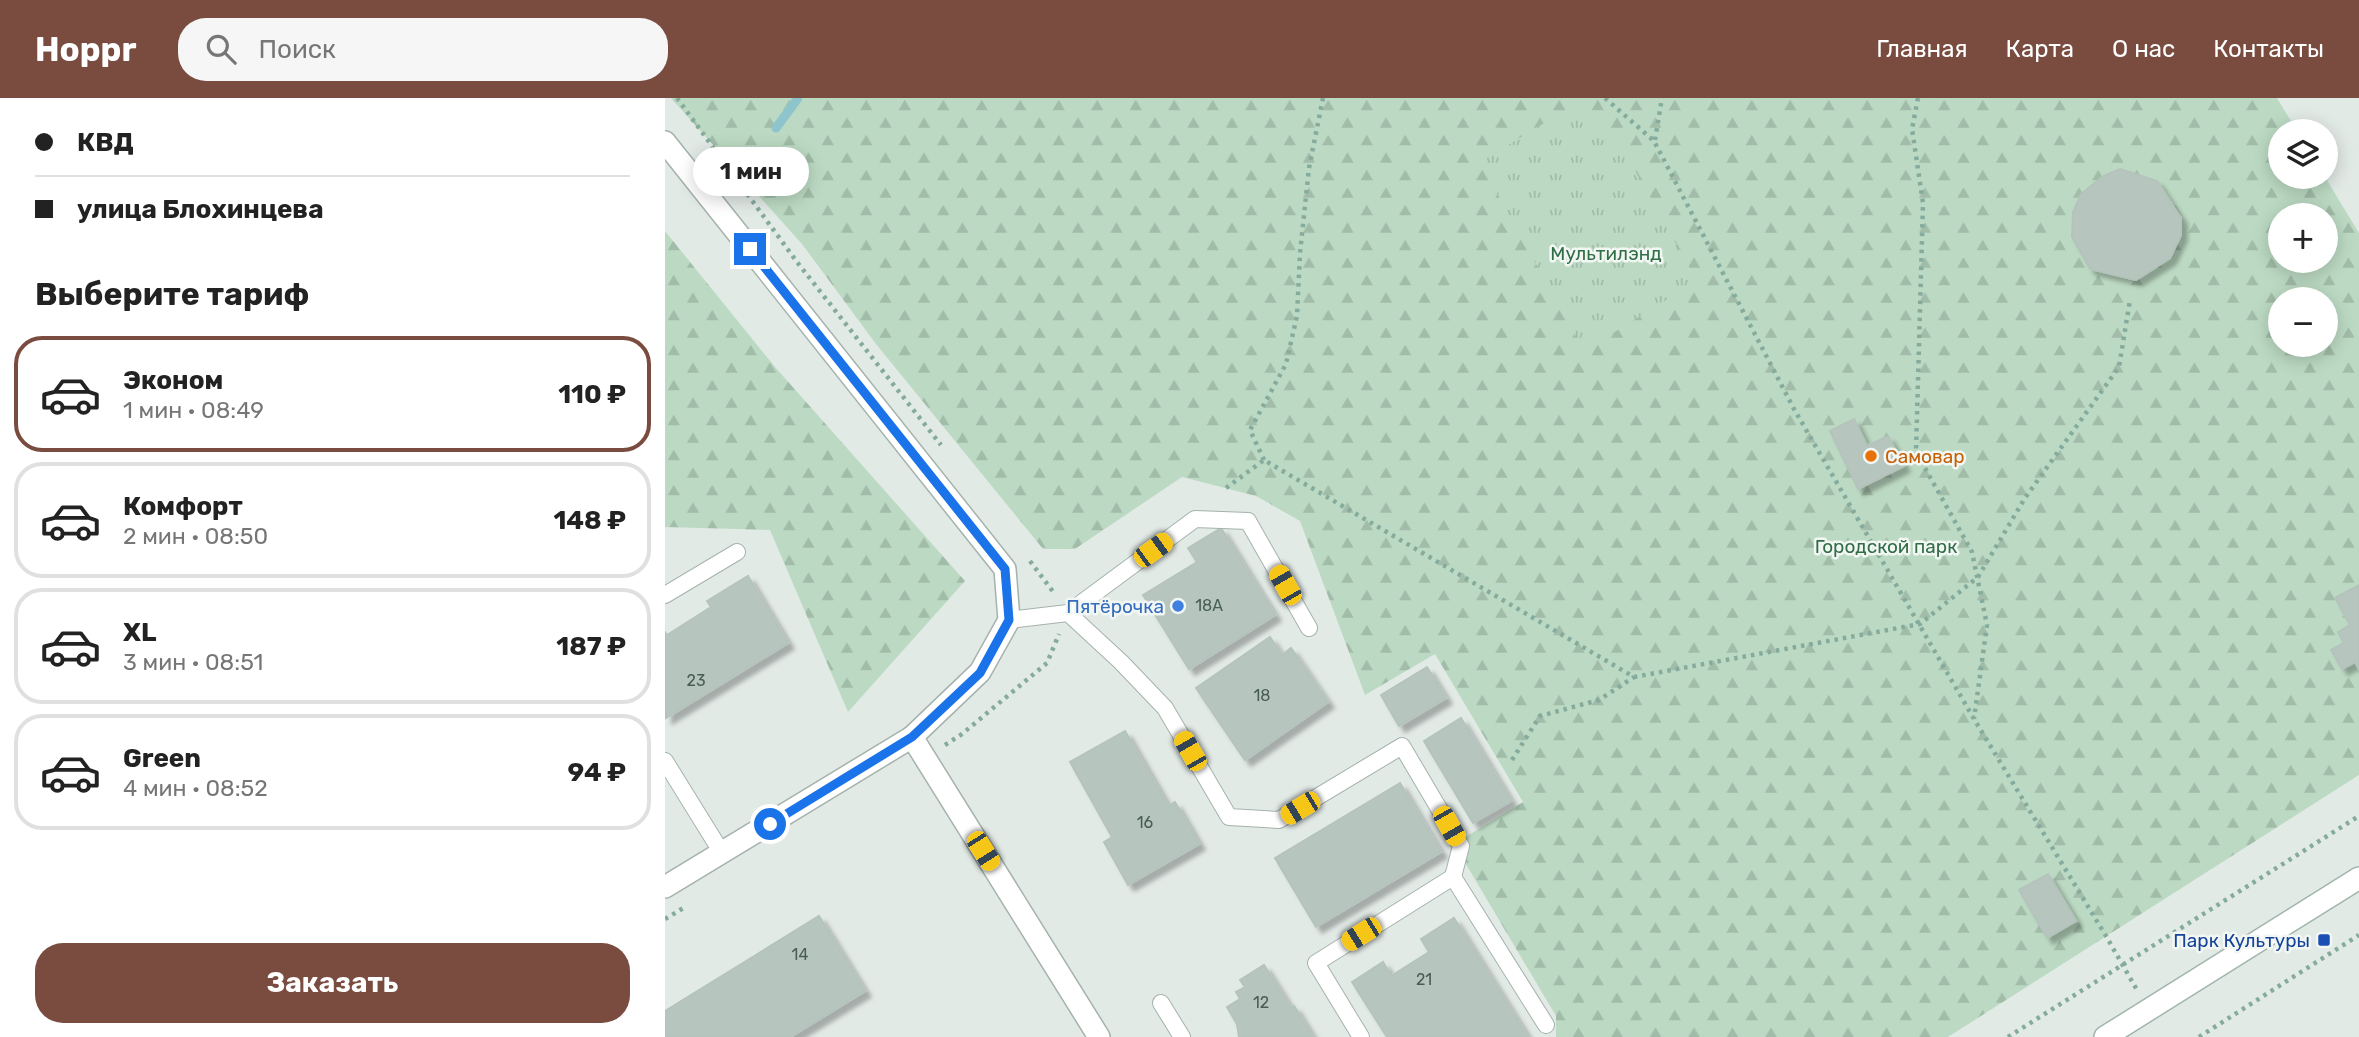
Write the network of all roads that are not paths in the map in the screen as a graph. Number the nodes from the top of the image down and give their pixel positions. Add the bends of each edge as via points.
1 (665, 142) edge
2 (737, 552) dead end
3 (665, 595) edge
4 (1068, 613) junction
5 (1009, 620) junction
6 (1309, 628) dead end
7 (912, 737) junction
8 (665, 761) edge
9 (722, 853) junction
10 (1453, 877) junction
11 (2359, 878) edge
12 (665, 887) edge
13 (1161, 1003) dead end
14 (1546, 1025) dead end
15 (1099, 1037) edge
16 (1182, 1037) edge
17 (1361, 1037) edge
18 (2105, 1037) edge

1 - 5 street via 1005,569
2 - 3 lane
4 - 5 lane
4 - 6 lane via 1195,519 1248,522
4 - 10 lane via 1165,708 1229,817 1279,820 1402,746 1461,846
5 - 7 street via 980,673
7 - 9 street
7 - 15 street
8 - 9 lane
9 - 12 street
10 - 14 lane
10 - 17 lane via 1316,963
11 - 18 street
13 - 16 lane

